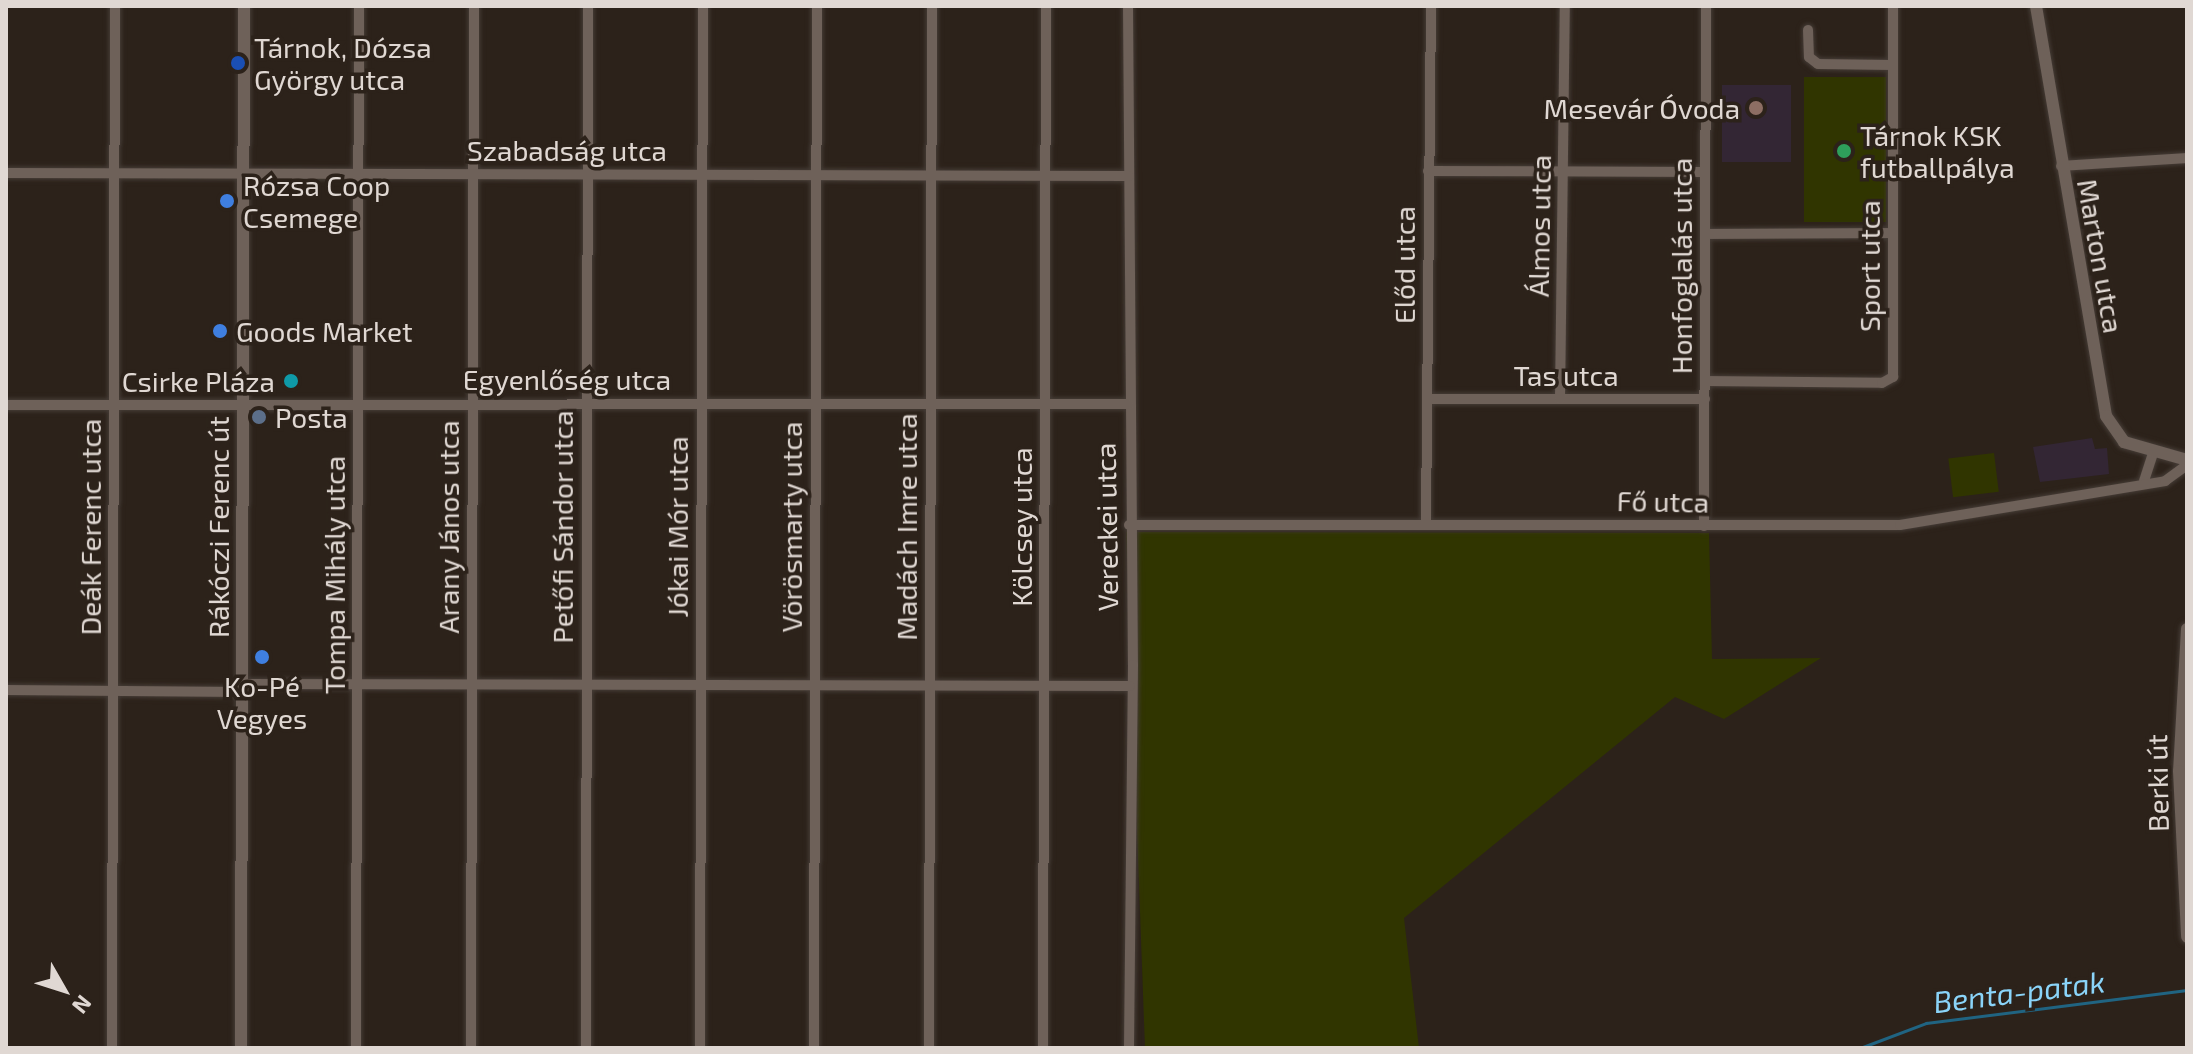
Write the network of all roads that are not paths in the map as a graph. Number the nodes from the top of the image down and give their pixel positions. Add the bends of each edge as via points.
1 (115, 6) edge
2 (244, 6) edge
3 (359, 6) edge
4 (474, 6) edge
5 (588, 6) edge
6 (703, 6) edge
7 (817, 6) edge
8 (932, 6) edge
9 (1046, 6) edge
10 (1128, 6) edge
11 (1431, 6) edge
12 (1565, 6) edge
13 (1706, 6) edge
14 (1893, 6) edge
15 (2036, 6) edge
16 (1808, 30) dead end
17 (1892, 65) junction
18 (2187, 158) edge
19 (2061, 166) junction
20 (1428, 171) junction
21 (1565, 172) junction
22 (1705, 172) junction
23 (6, 173) edge
24 (115, 173) junction
25 (244, 173) junction
26 (359, 173) junction
27 (473, 173) junction
28 (588, 174) junction
29 (703, 174) junction
30 (817, 174) junction
31 (930, 175) junction
32 (1046, 175) junction
33 (1129, 176) junction
34 (1893, 233) junction
35 (1705, 234) junction
36 (1705, 381) junction
37 (1428, 399) junction
38 (1560, 399) junction
39 (1705, 399) junction
40 (242, 402) junction
41 (472, 402) junction
42 (358, 403) junction
43 (587, 403) junction
44 (702, 403) junction
45 (1045, 403) junction
46 (114, 404) junction
47 (816, 404) junction
48 (930, 404) junction
49 (1128, 404) junction
50 (6, 405) edge
51 (2153, 453) junction
52 (2187, 463) edge
53 (2144, 481) junction
54 (1426, 523) junction
55 (1129, 525) junction
56 (1704, 526) junction
57 (2187, 629) edge
58 (357, 684) junction
59 (471, 684) junction
60 (586, 685) junction
61 (700, 685) junction
62 (815, 685) junction
63 (930, 686) junction
64 (1044, 686) junction
65 (1130, 686) junction
66 (242, 688) junction
67 (6, 690) edge
68 (113, 691) junction
69 (2187, 937) edge
70 (112, 1048) edge
71 (241, 1048) edge
72 (356, 1048) edge
73 (471, 1048) edge
74 (586, 1048) edge
75 (700, 1048) edge
76 (814, 1048) edge
77 (929, 1048) edge
78 (1043, 1048) edge
79 (1129, 1048) edge

1 - 24 street, Deák Ferenc utca
2 - 25 street, Rákóczi Ferenc út
3 - 26 street, Tompa Mihály utca
4 - 27 street, Arany János utca
5 - 28 street, Petőfi Sándor utca
6 - 29 street, Jókai Mór utca
7 - 30 street, Vörösmarty utca
8 - 31 street, Madách Imre utca
9 - 32 street, Kölcsey utca
10 - 33 street, Vereckei utca
11 - 20 street, Előd utca
12 - 21 street, Álmos utca
13 - 22 street, Honfoglalás utca
14 - 17 street, Sport utca
15 - 19 street, Marton utca
16 - 17 street via 1809,57 1818,64
17 - 34 street, Sport utca
18 - 19 street
19 - 51 street, Marton utca via 2106,416 2124,442
20 - 21 street
20 - 37 street, Előd utca
21 - 22 street
21 - 38 street, Álmos utca
22 - 35 street, Honfoglalás utca
23 - 24 street, Szabadság utca
24 - 25 street, Szabadság utca
24 - 46 street, Deák Ferenc utca
25 - 26 street, Szabadság utca
25 - 40 street, Rákóczi Ferenc út
26 - 27 street, Szabadság utca
26 - 42 street, Tompa Mihály utca
27 - 28 street, Szabadság utca
27 - 41 street, Arany János utca
28 - 29 street, Szabadság utca
28 - 43 street, Petőfi Sándor utca
29 - 30 street, Szabadság utca
29 - 44 street, Jókai Mór utca
30 - 31 street, Szabadság utca
30 - 47 street, Vörösmarty utca
31 - 32 street, Szabadság utca
31 - 48 street, Madách Imre utca
32 - 33 street, Szabadság utca
32 - 45 street, Kölcsey utca
33 - 49 street, Vereckei utca
34 - 35 street
34 - 36 street, Sport utca via 1890,381
35 - 36 street, Honfoglalás utca
36 - 39 street, Honfoglalás utca
37 - 38 street, Tas utca
37 - 54 street, Előd utca
38 - 39 street, Tas utca
39 - 56 street, Honfoglalás utca
40 - 42 street, Egyenlőség utca
40 - 46 street, Egyenlőség utca
40 - 66 street, Rákóczi Ferenc út
41 - 42 street, Egyenlőség utca
41 - 43 street, Egyenlőség utca
41 - 59 street, Arany János utca
42 - 58 street, Tompa Mihály utca
43 - 44 street, Egyenlőség utca
43 - 60 street, Petőfi Sándor utca
44 - 47 street, Egyenlőség utca
44 - 61 street, Jókai Mór utca
45 - 48 street, Egyenlőség utca
45 - 49 street, Egyenlőség utca
45 - 64 street, Kölcsey utca
46 - 50 street, Egyenlőség utca
46 - 68 street, Deák Ferenc utca
47 - 48 street, Egyenlőség utca
47 - 62 street, Vörösmarty utca
48 - 63 street, Madách Imre utca
49 - 55 street, Vereckei utca
51 - 52 street, Marton utca
51 - 53 street
52 - 53 street, Fő utca via 2165,481
53 - 56 street, Fő utca via 1900,525
54 - 55 street, Fő utca
54 - 56 street, Fő utca
55 - 65 street, Vereckei utca
57 - 69 street, Berki út via 2179,771
58 - 59 street
58 - 66 street
58 - 72 street, Tompa Mihály utca
59 - 60 street
59 - 73 street, Arany János utca
60 - 61 street
60 - 74 street, Petőfi Sándor utca
61 - 62 street
61 - 75 street, Jókai Mór utca
62 - 63 street
62 - 76 street, Vörösmarty utca
63 - 64 street
63 - 77 street, Madách Imre utca
64 - 65 street
64 - 78 street, Kölcsey utca
65 - 79 street, Vereckei utca
66 - 68 street
66 - 71 street, Rákóczi Ferenc út
67 - 68 street
68 - 70 street, Deák Ferenc utca

